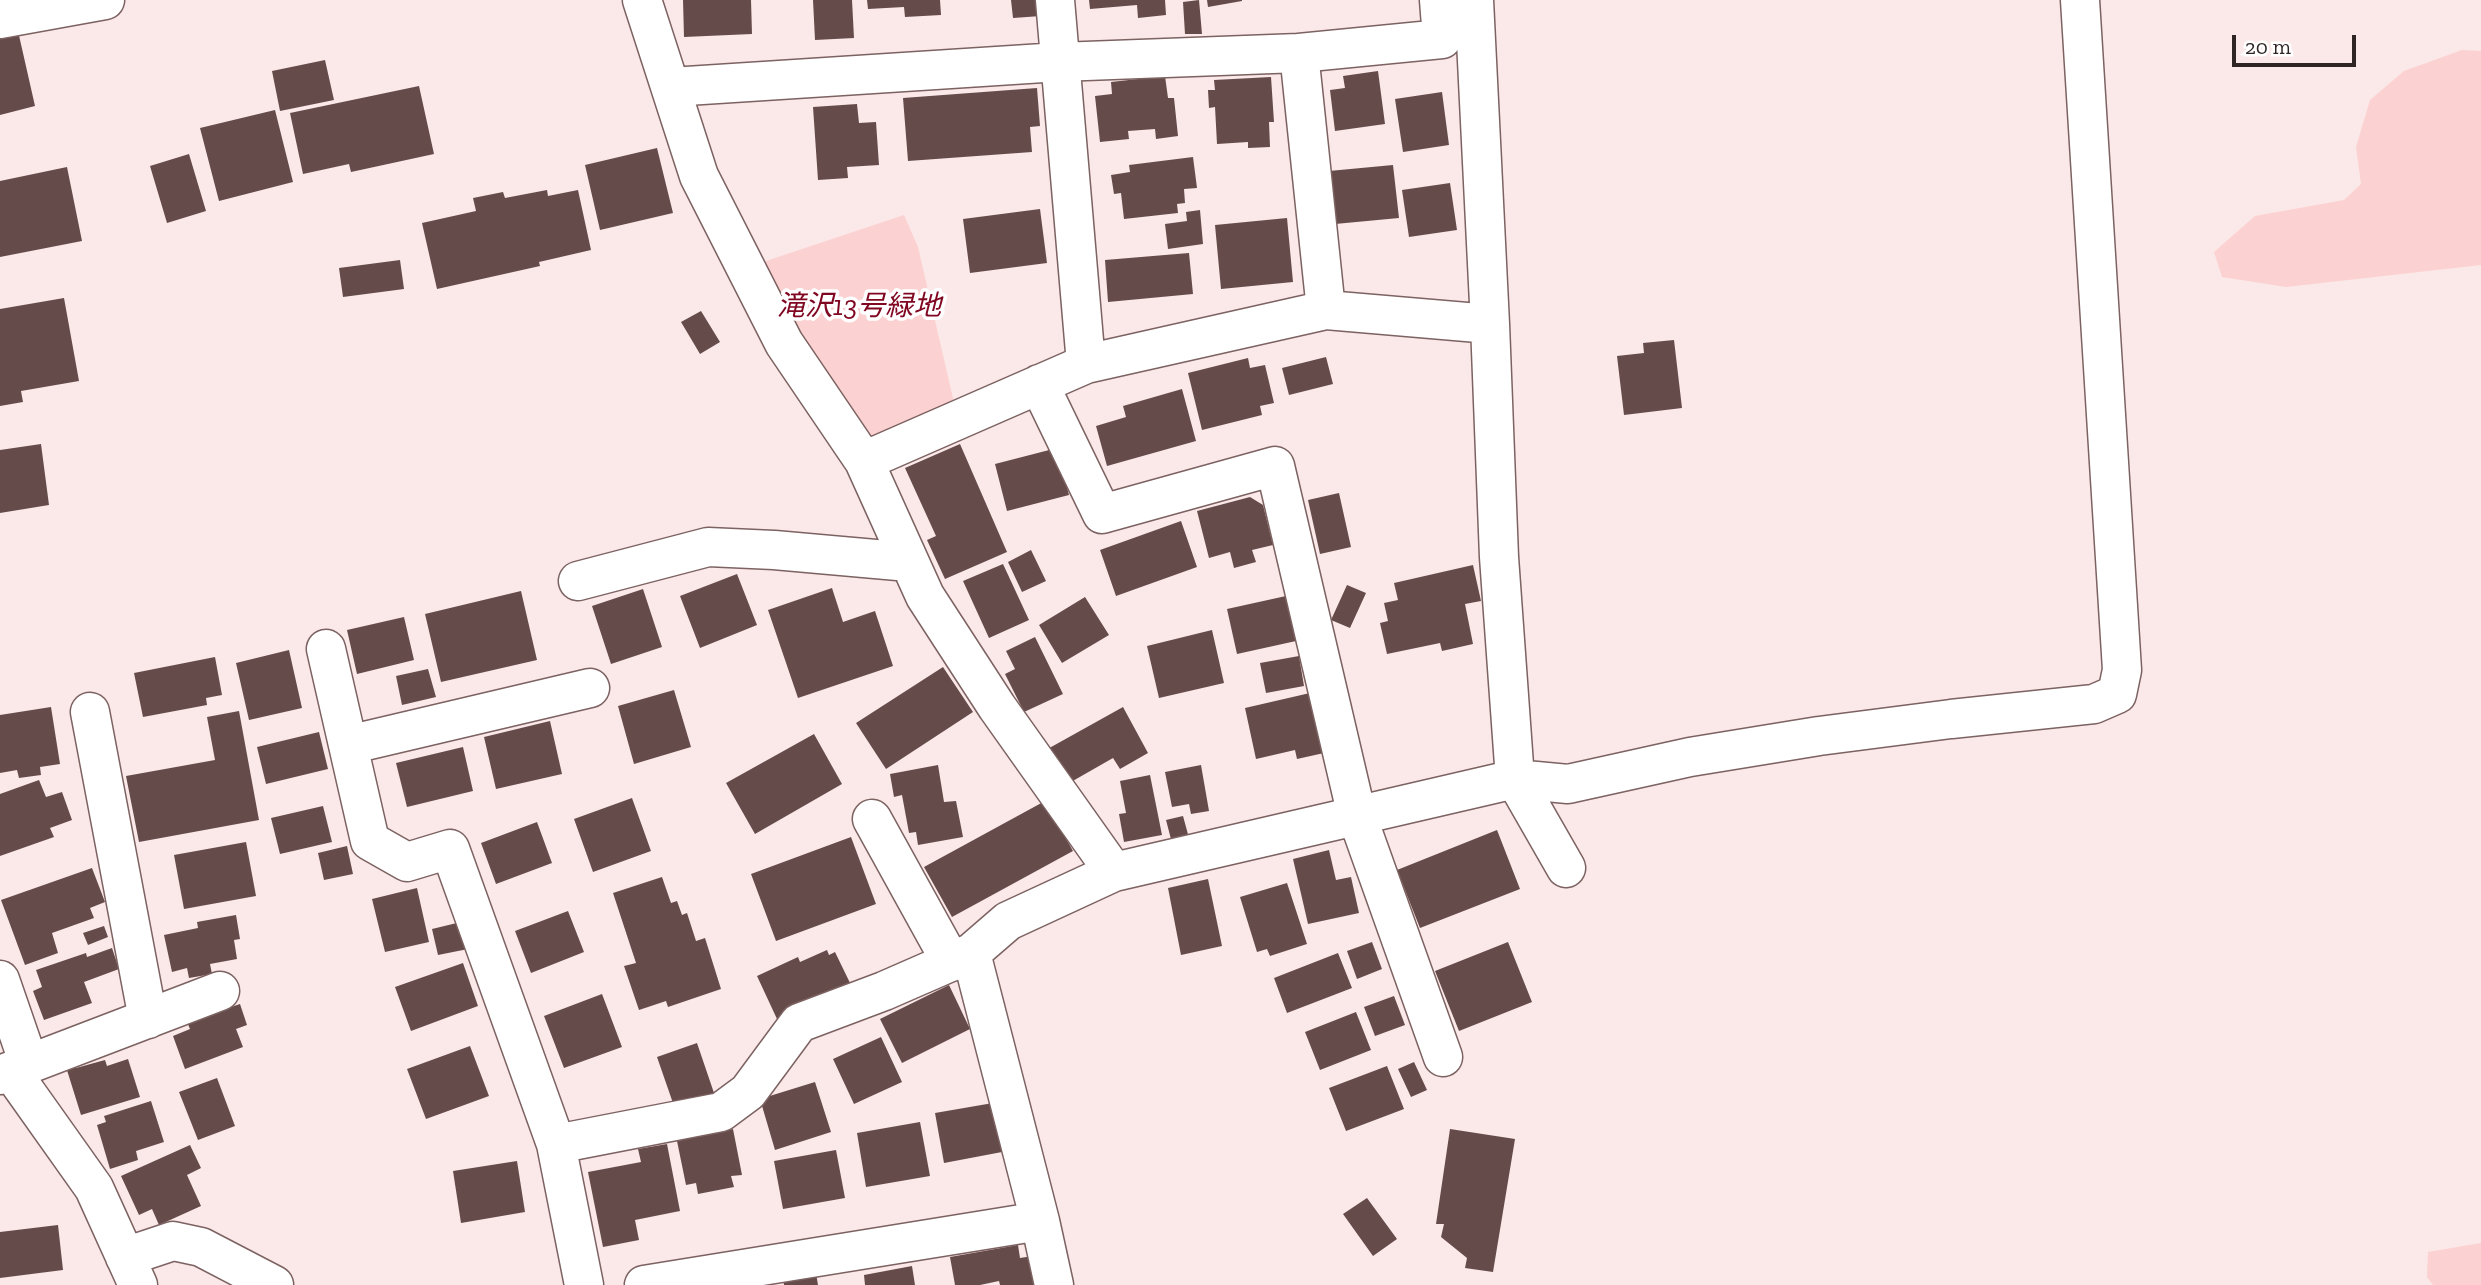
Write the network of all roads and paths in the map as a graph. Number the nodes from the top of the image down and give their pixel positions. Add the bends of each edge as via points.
1 (105, 0) edge
2 (642, 0) edge
3 (1055, 0) edge
4 (1439, 0) edge
5 (1474, 0) edge
6 (2080, 0) edge
7 (0, 19) edge
8 (1299, 53) junction
9 (1059, 62) junction
10 (671, 88) junction
11 (1326, 310) junction
12 (1490, 324) junction
13 (1086, 364) junction
14 (1039, 384) junction
15 (864, 461) junction
16 (909, 562) junction
17 (578, 580) dead end
18 (326, 649) dead end
19 (590, 688) dead end
20 (90, 712) dead end
21 (348, 745) junction
22 (1515, 779) junction
23 (1357, 816) junction
24 (872, 819) dead end
25 (1566, 868) dead end
26 (1114, 872) junction
27 (961, 958) junction
28 (0, 980) edge
29 (220, 991) dead end
30 (148, 1018) junction
31 (1443, 1057) dead end
32 (13, 1070) edge
33 (556, 1144) junction
34 (1040, 1221) junction
35 (131, 1271) edge
36 (274, 1285) edge
37 (584, 1285) edge
38 (644, 1285) edge
39 (1054, 1285) edge

1 - 7 street
2 - 10 street
3 - 9 street
4 - 8 street via 1442,39
5 - 12 street
6 - 22 street via 2122,670 2117,694 2094,704 1806,738 1568,783
8 - 9 street
8 - 11 street
9 - 10 street
9 - 13 street
10 - 15 street via 699,176 784,343
11 - 12 street
11 - 13 street
12 - 22 street via 1499,557
13 - 14 street
14 - 15 street
14 - 23 street via 1102,514 1275,466
15 - 16 street
16 - 17 street via 708,547
16 - 26 street via 925,596 996,707
18 - 21 street
19 - 21 street
20 - 30 street
21 - 33 street via 370,841 407,862 450,849
22 - 23 street
22 - 25 street
23 - 26 street
23 - 31 street
24 - 27 street
26 - 27 street via 1008,921
27 - 33 street via 799,1023 748,1092 721,1112
27 - 34 street
28 - 32 street
29 - 30 street
30 - 32 street
32 - 35 street via 94,1188
33 - 37 street
34 - 38 street
34 - 39 street
35 - 36 street via 173,1241 201,1247

